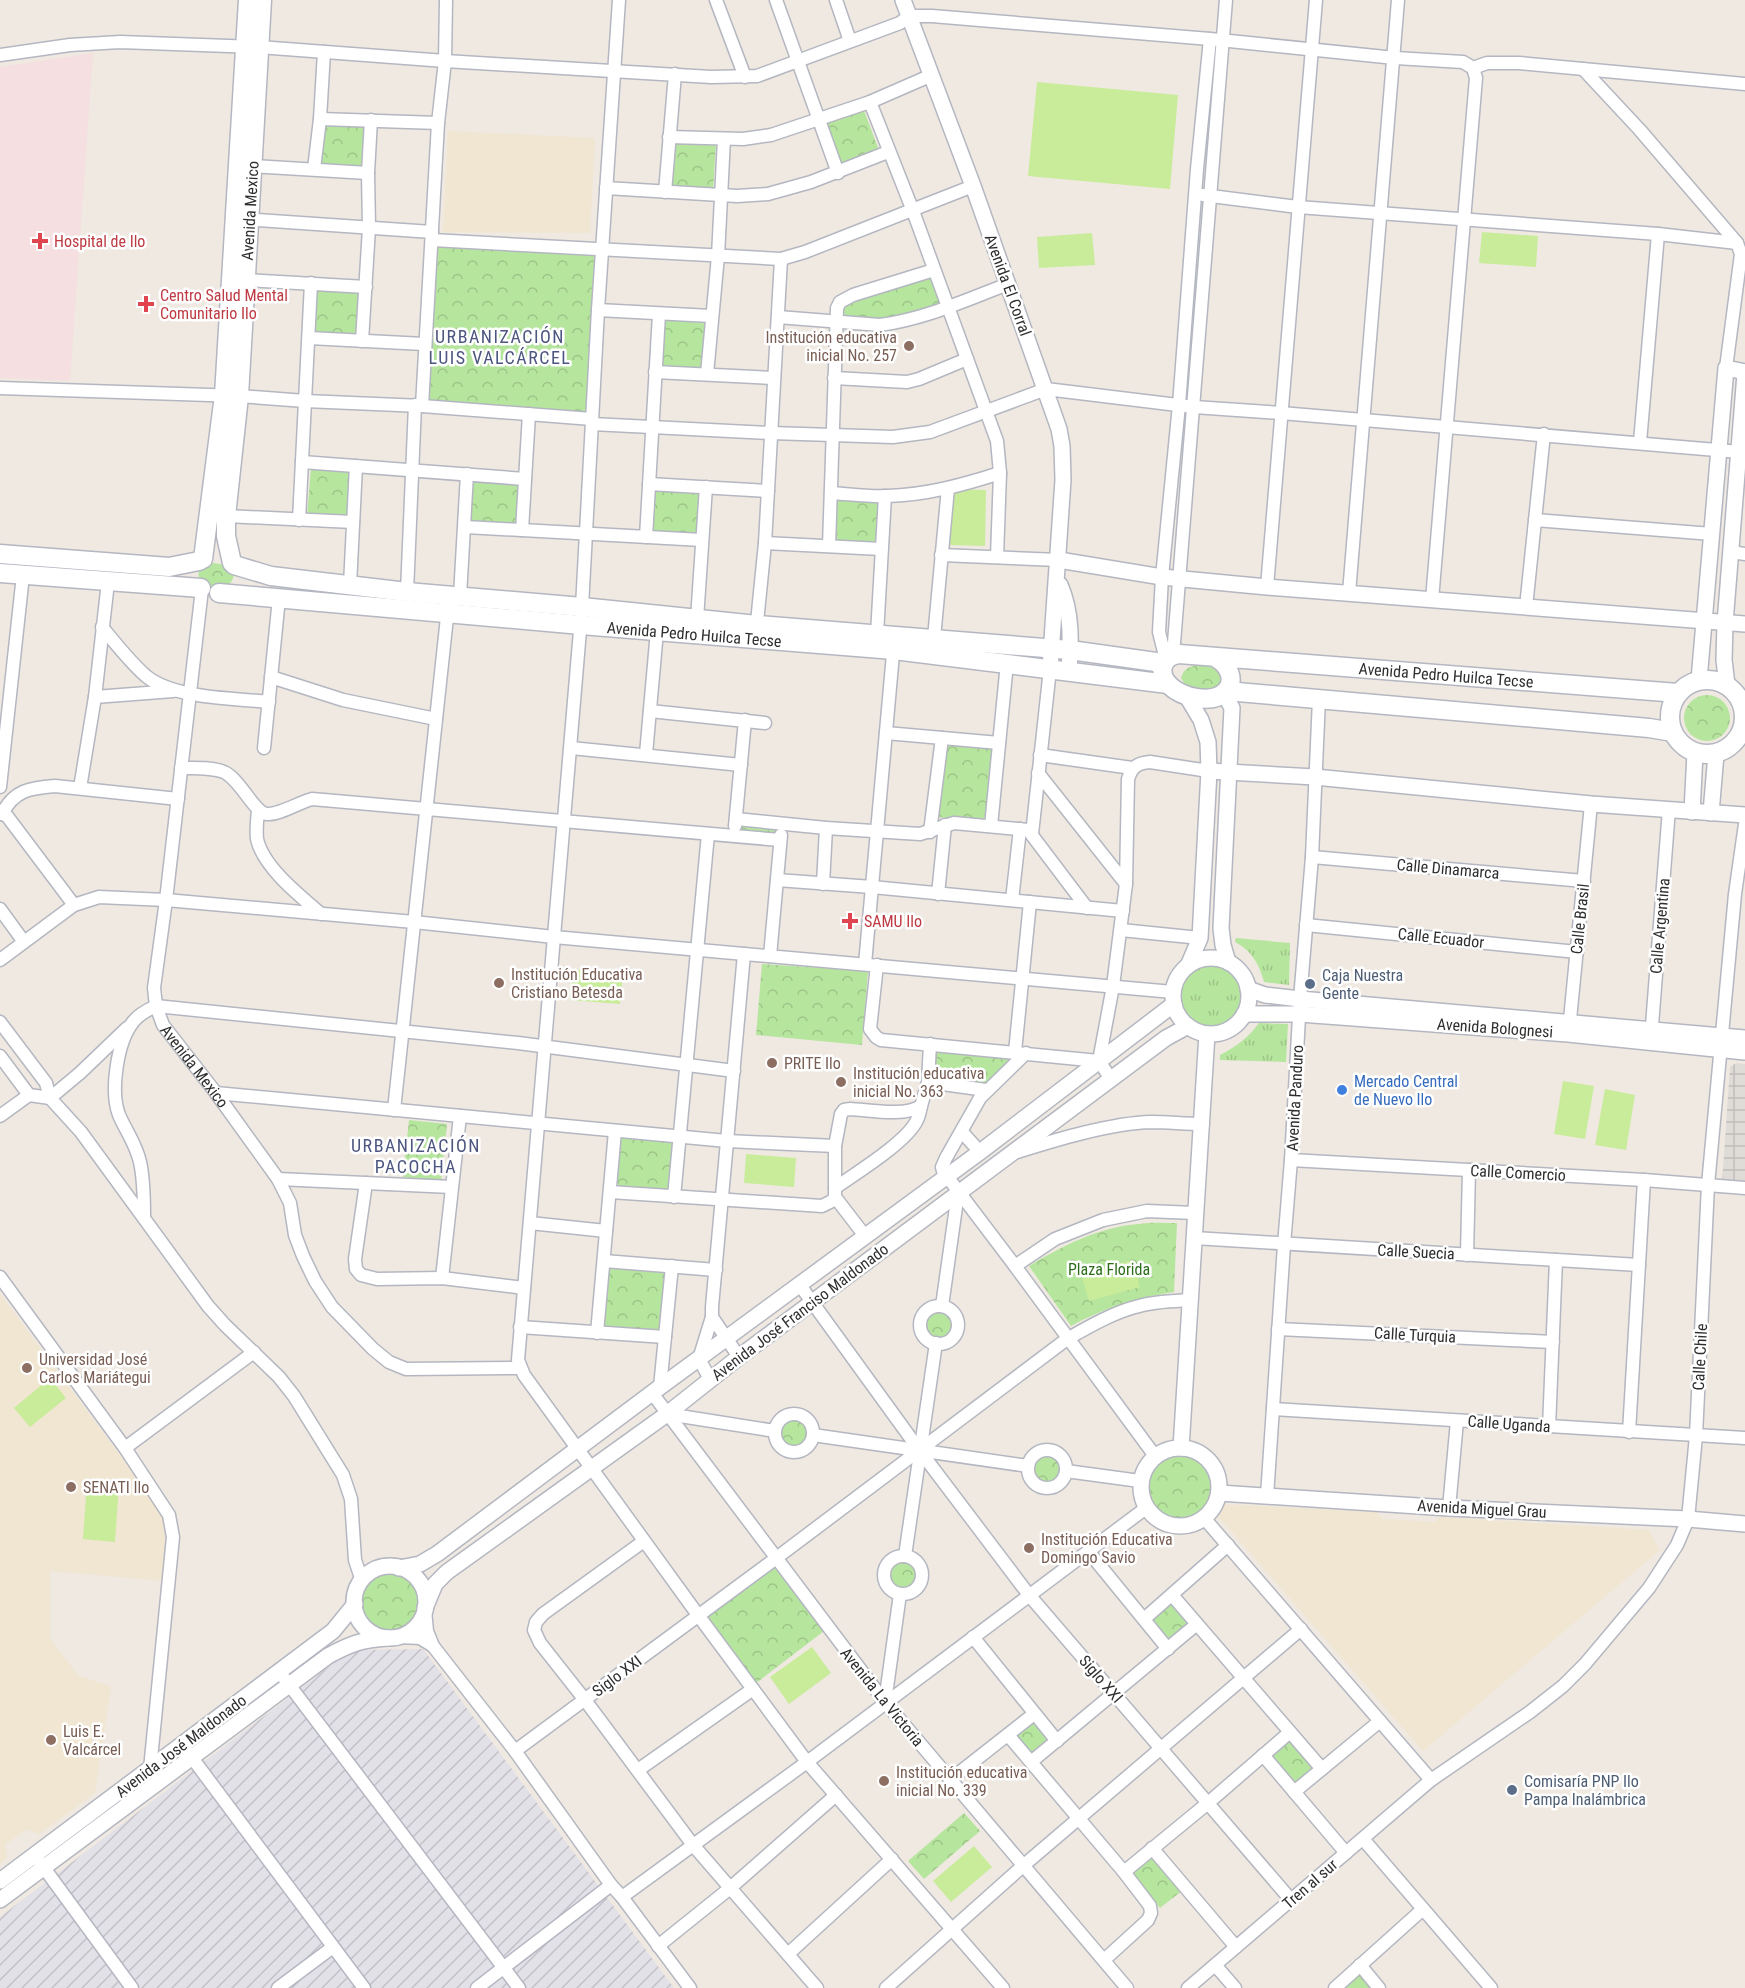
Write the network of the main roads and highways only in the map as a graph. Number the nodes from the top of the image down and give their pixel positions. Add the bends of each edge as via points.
1 (248, 0) edge
2 (262, 0) edge
3 (252, 47) junction
4 (242, 219) junction
5 (232, 395) junction
6 (0, 554) edge
7 (201, 560) junction
8 (233, 564) junction
9 (0, 573) edge
10 (208, 590) junction
11 (452, 602) junction
12 (581, 616) junction
13 (756, 632) junction
14 (888, 639) junction
15 (1216, 658) junction
16 (1168, 660) junction
17 (1168, 684) junction
18 (1735, 691) edge
19 (1225, 692) junction
20 (1678, 693) junction
21 (1672, 732) junction
22 (1740, 741) edge

1 - 3 main road
2 - 3 main road, Avenida Mexico
3 - 4 main road
3 - 4 main road, Avenida Mexico via 252,166
4 - 5 main road
4 - 5 main road, Avenida Mexico via 246,280
5 - 7 main road
5 - 8 main road, Avenida Mexico via 226,536
6 - 7 main road via 169,567
7 - 8 main road via 215,556
7 - 10 main road via 194,577
8 - 10 main road via 236,571 232,587
8 - 11 main road, Avenida Pedro Huilca Tecse via 271,576 407,592
9 - 10 main road, Avenida Pedro Huilca Tecse
10 - 11 main road, Avenida Pedro Huilca Tecse via 279,598
11 - 12 main road, Avenida Pedro Huilca Tecse
12 - 13 main road, Avenida Pedro Huilca Tecse via 697,619
12 - 13 main road, Avenida Pedro Huilca Tecse via 657,631
13 - 14 main road, Avenida Pedro Huilca Tecse
14 - 16 main road, Avenida Pedro Huilca Tecse via 934,638
14 - 17 main road, Avenida Pedro Huilca Tecse via 1007,663
15 - 16 main road, Avenida Pedro Huilca Tecse
15 - 19 main road via 1228,667 1231,675
15 - 20 main road, Avenida Pedro Huilca Tecse
16 - 17 main road via 1163,674
17 - 19 main road, Avenida Pedro Huilca Tecse via 1186,695 1207,698
18 - 20 main road via 1717,681 1699,680
18 - 22 main road via 1744,711
19 - 21 main road, Avenida Pedro Huilca Tecse
20 - 21 main road via 1670,712
21 - 22 main road via 1695,753 1716,754

